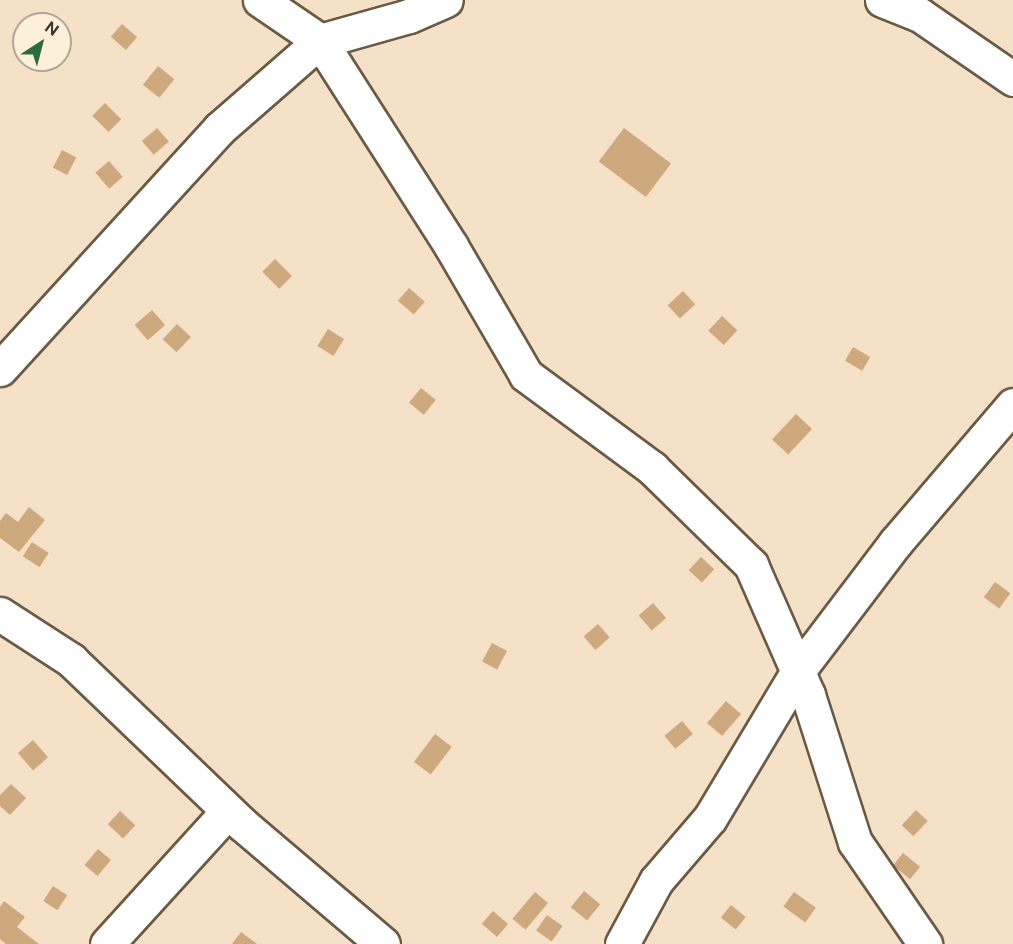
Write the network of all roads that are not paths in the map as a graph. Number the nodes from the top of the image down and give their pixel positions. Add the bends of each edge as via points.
1 (260, 0) edge
2 (446, 0) edge
3 (882, 0) edge
4 (320, 41) junction
5 (1013, 79) edge
6 (0, 369) edge
7 (1013, 405) edge
8 (0, 614) edge
9 (798, 671) junction
10 (228, 811) junction
11 (107, 944) edge
12 (383, 944) edge
13 (622, 944) edge
14 (925, 944) edge

1 - 4 street
2 - 4 street via 409,16
3 - 5 street via 920,15
4 - 6 street via 219,129
4 - 9 street via 451,246 526,375 652,468 751,565
7 - 9 street via 896,542
8 - 10 street via 71,660
9 - 13 street via 710,818 656,881
9 - 14 street via 855,842
10 - 11 street
10 - 12 street

